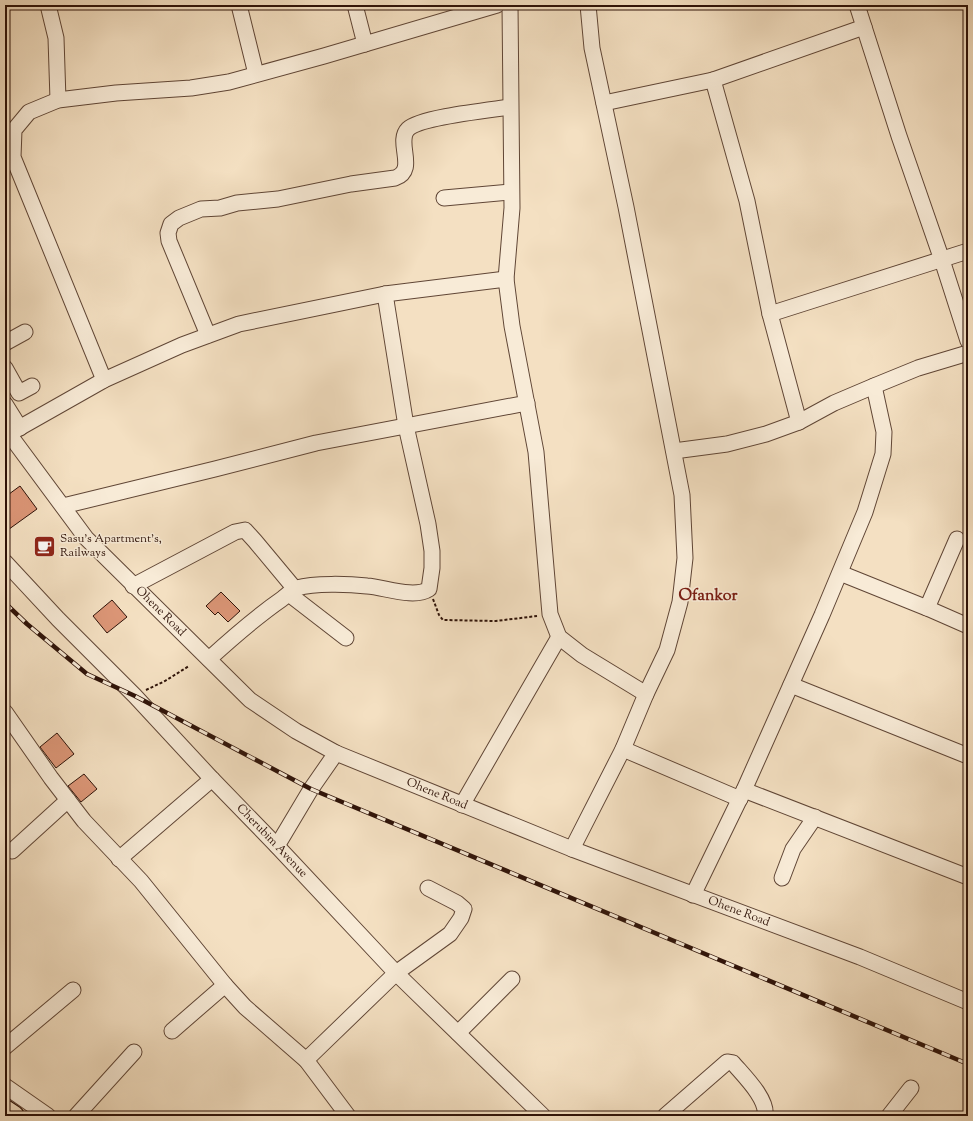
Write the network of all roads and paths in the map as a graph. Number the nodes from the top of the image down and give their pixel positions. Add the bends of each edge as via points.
1 (48, 5) edge
2 (239, 5) edge
3 (355, 5) edge
4 (497, 5) edge
5 (510, 5) edge
6 (588, 5) edge
7 (857, 5) edge
8 (864, 27) junction
9 (365, 44) junction
10 (256, 74) junction
11 (713, 80) junction
12 (58, 100) junction
13 (604, 103) junction
14 (510, 107) junction
15 (512, 192) junction
16 (444, 198) dead end
17 (968, 251) edge
18 (942, 260) junction
19 (506, 279) junction
20 (385, 294) junction
21 (770, 314) junction
22 (25, 332) dead end
23 (208, 335) junction
24 (968, 341) edge
25 (5, 343) edge
26 (968, 354) edge
27 (5, 368) edge
28 (104, 380) junction
29 (874, 386) junction
30 (5, 400) edge
31 (527, 403) junction
32 (5, 404) edge
33 (799, 422) junction
34 (406, 426) junction
35 (11, 433) edge
36 (674, 450) junction
37 (63, 506) junction
38 (957, 539) dead end
39 (5, 562) edge
40 (840, 573) junction
41 (133, 586) junction
42 (429, 589) junction
43 (292, 591) junction
44 (927, 608) junction
45 (550, 614) junction
46 (968, 626) edge
47 (559, 637) junction
48 (346, 638) dead end
49 (208, 659) junction
50 (189, 666) dead end
51 (791, 685) junction
52 (646, 694) junction
53 (134, 696) junction
54 (5, 712) edge
55 (623, 748) junction
56 (336, 753) junction
57 (968, 756) edge
58 (212, 779) junction
59 (742, 794) junction
60 (68, 800) junction
61 (462, 805) junction
62 (815, 817) junction
63 (277, 846) junction
64 (572, 849) junction
65 (12, 851) dead end
66 (119, 858) junction
67 (968, 877) edge
68 (782, 878) dead end
69 (428, 888) dead end
70 (693, 895) junction
71 (396, 974) junction
72 (512, 979) dead end
73 (225, 985) junction
74 (73, 990) dead end
75 (968, 1002) edge
76 (172, 1030) dead end
77 (458, 1033) junction
78 (5, 1047) edge
79 (134, 1052) dead end
80 (306, 1060) junction
81 (5, 1086) edge
82 (911, 1088) dead end
83 (5, 1110) edge
84 (536, 1114) edge
85 (14, 1116) edge
86 (48, 1116) edge
87 (76, 1116) edge
88 (348, 1116) edge
89 (665, 1116) edge
90 (765, 1116) edge
91 (889, 1116) edge

1 - 12 street via 56,38
2 - 10 street
3 - 9 street
4 - 9 street
5 - 14 street
6 - 13 street via 592,48
7 - 8 street
8 - 11 street
8 - 18 street
9 - 10 street
10 - 12 street via 229,82 191,88
11 - 13 street
11 - 21 street via 747,201
12 - 28 street via 29,112 14,130 13,157
13 - 36 street
14 - 15 street
14 - 23 street via 430,119 409,128 404,140 406,166 404,173 395,178 278,199 201,209 171,224 169,241
15 - 16 street
15 - 19 street
17 - 18 street
18 - 21 street
18 - 24 street
19 - 20 street
19 - 31 street
20 - 23 street via 238,324
20 - 34 street
21 - 33 street
22 - 25 street
23 - 28 street
26 - 29 street via 918,368
27 - 30 street via 26,389
28 - 35 street
29 - 33 street
29 - 40 street via 884,432 883,454 865,512
31 - 34 street
31 - 45 street via 536,452
32 - 35 street, Ohene Road
33 - 36 street via 727,444
34 - 37 street via 316,443
34 - 42 street via 431,544 432,568
35 - 37 street, Ohene Road
36 - 52 street via 683,503 685,550 680,602 667,650
37 - 41 street, Ohene Road via 86,538
38 - 44 street
39 - 53 street, Cherubim Avenue
40 - 44 street
40 - 51 street
41 - 43 street via 235,532 244,530
41 - 49 street, Ohene Road
42 - 43 street via 414,593 366,586 333,585 306,586
42 - 45 path via 443,620 496,621
43 - 48 street
43 - 49 street
44 - 46 street
45 - 47 street
47 - 52 street via 582,655
47 - 61 street
49 - 56 street, Ohene Road via 250,700 296,731
50 - 53 path
51 - 57 street
51 - 59 street
52 - 55 street
53 - 58 street, Cherubim Avenue
54 - 60 street
55 - 59 street
55 - 64 street
56 - 61 street, Ohene Road
56 - 63 street
58 - 63 street, Cherubim Avenue
58 - 66 street
59 - 62 street
59 - 70 street
60 - 65 street
60 - 66 street via 84,822
61 - 64 street, Ohene Road
62 - 67 street
62 - 68 street via 793,849
63 - 71 street, Cherubim Avenue
64 - 70 street, Ohene Road
66 - 73 street via 141,881
69 - 71 street via 464,909 461,918 450,934
70 - 75 street, Ohene Road via 860,957
71 - 77 street, Cherubim Avenue
71 - 80 street
72 - 77 street
73 - 76 street
73 - 80 street via 244,1007
74 - 78 street
77 - 84 street, Cherubim Avenue
79 - 87 street
80 - 88 street
81 - 86 street
82 - 91 street
83 - 85 main road
89 - 90 street via 727,1062 733,1063 761,1097 766,1109

